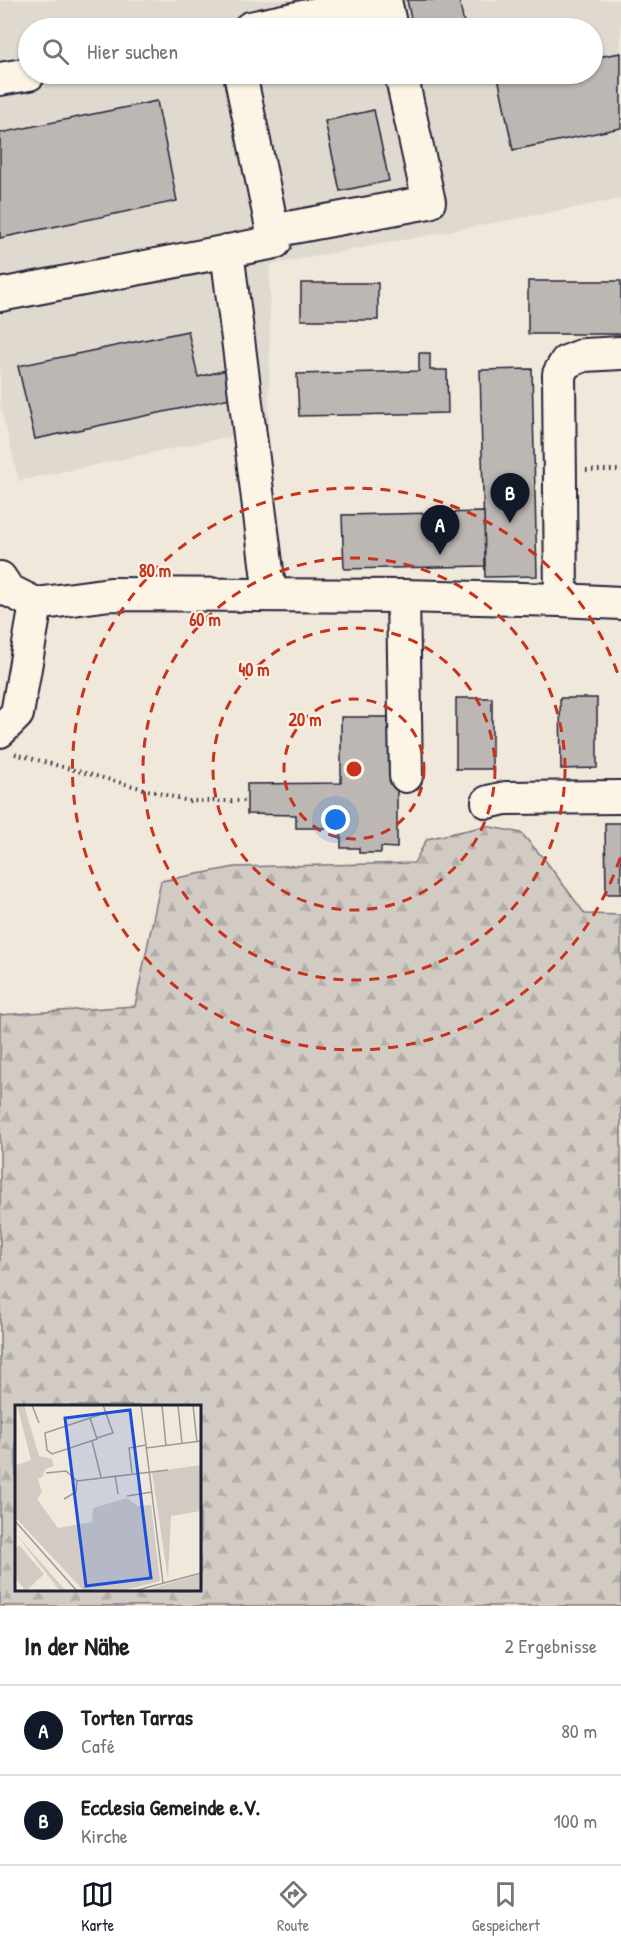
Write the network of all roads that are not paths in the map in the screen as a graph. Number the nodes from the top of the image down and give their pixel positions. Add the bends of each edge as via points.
1 (385, 0) edge
2 (298, 18) edge
3 (389, 18) edge
4 (18, 76) edge
5 (0, 79) edge
6 (242, 84) edge
7 (403, 84) edge
8 (273, 231) junction
9 (227, 251) junction
10 (0, 295) edge
11 (621, 353) edge
12 (0, 578) edge
13 (270, 595) junction
14 (403, 596) junction
15 (561, 600) junction
16 (621, 603) edge
17 (36, 604) junction
18 (6, 742) edge
19 (406, 776) dead end
20 (621, 797) edge
21 (489, 802) dead end

1 - 2 street
1 - 3 street
4 - 5 street
6 - 8 street
7 - 8 street via 429,202
8 - 9 street via 275,242
9 - 10 street
9 - 13 street
11 - 15 street via 584,355 566,362 558,374
12 - 17 street via 8,590
13 - 14 street
13 - 17 street via 110,594
14 - 15 street
14 - 19 street
15 - 16 street
17 - 18 street via 17,714
20 - 21 street via 505,798

